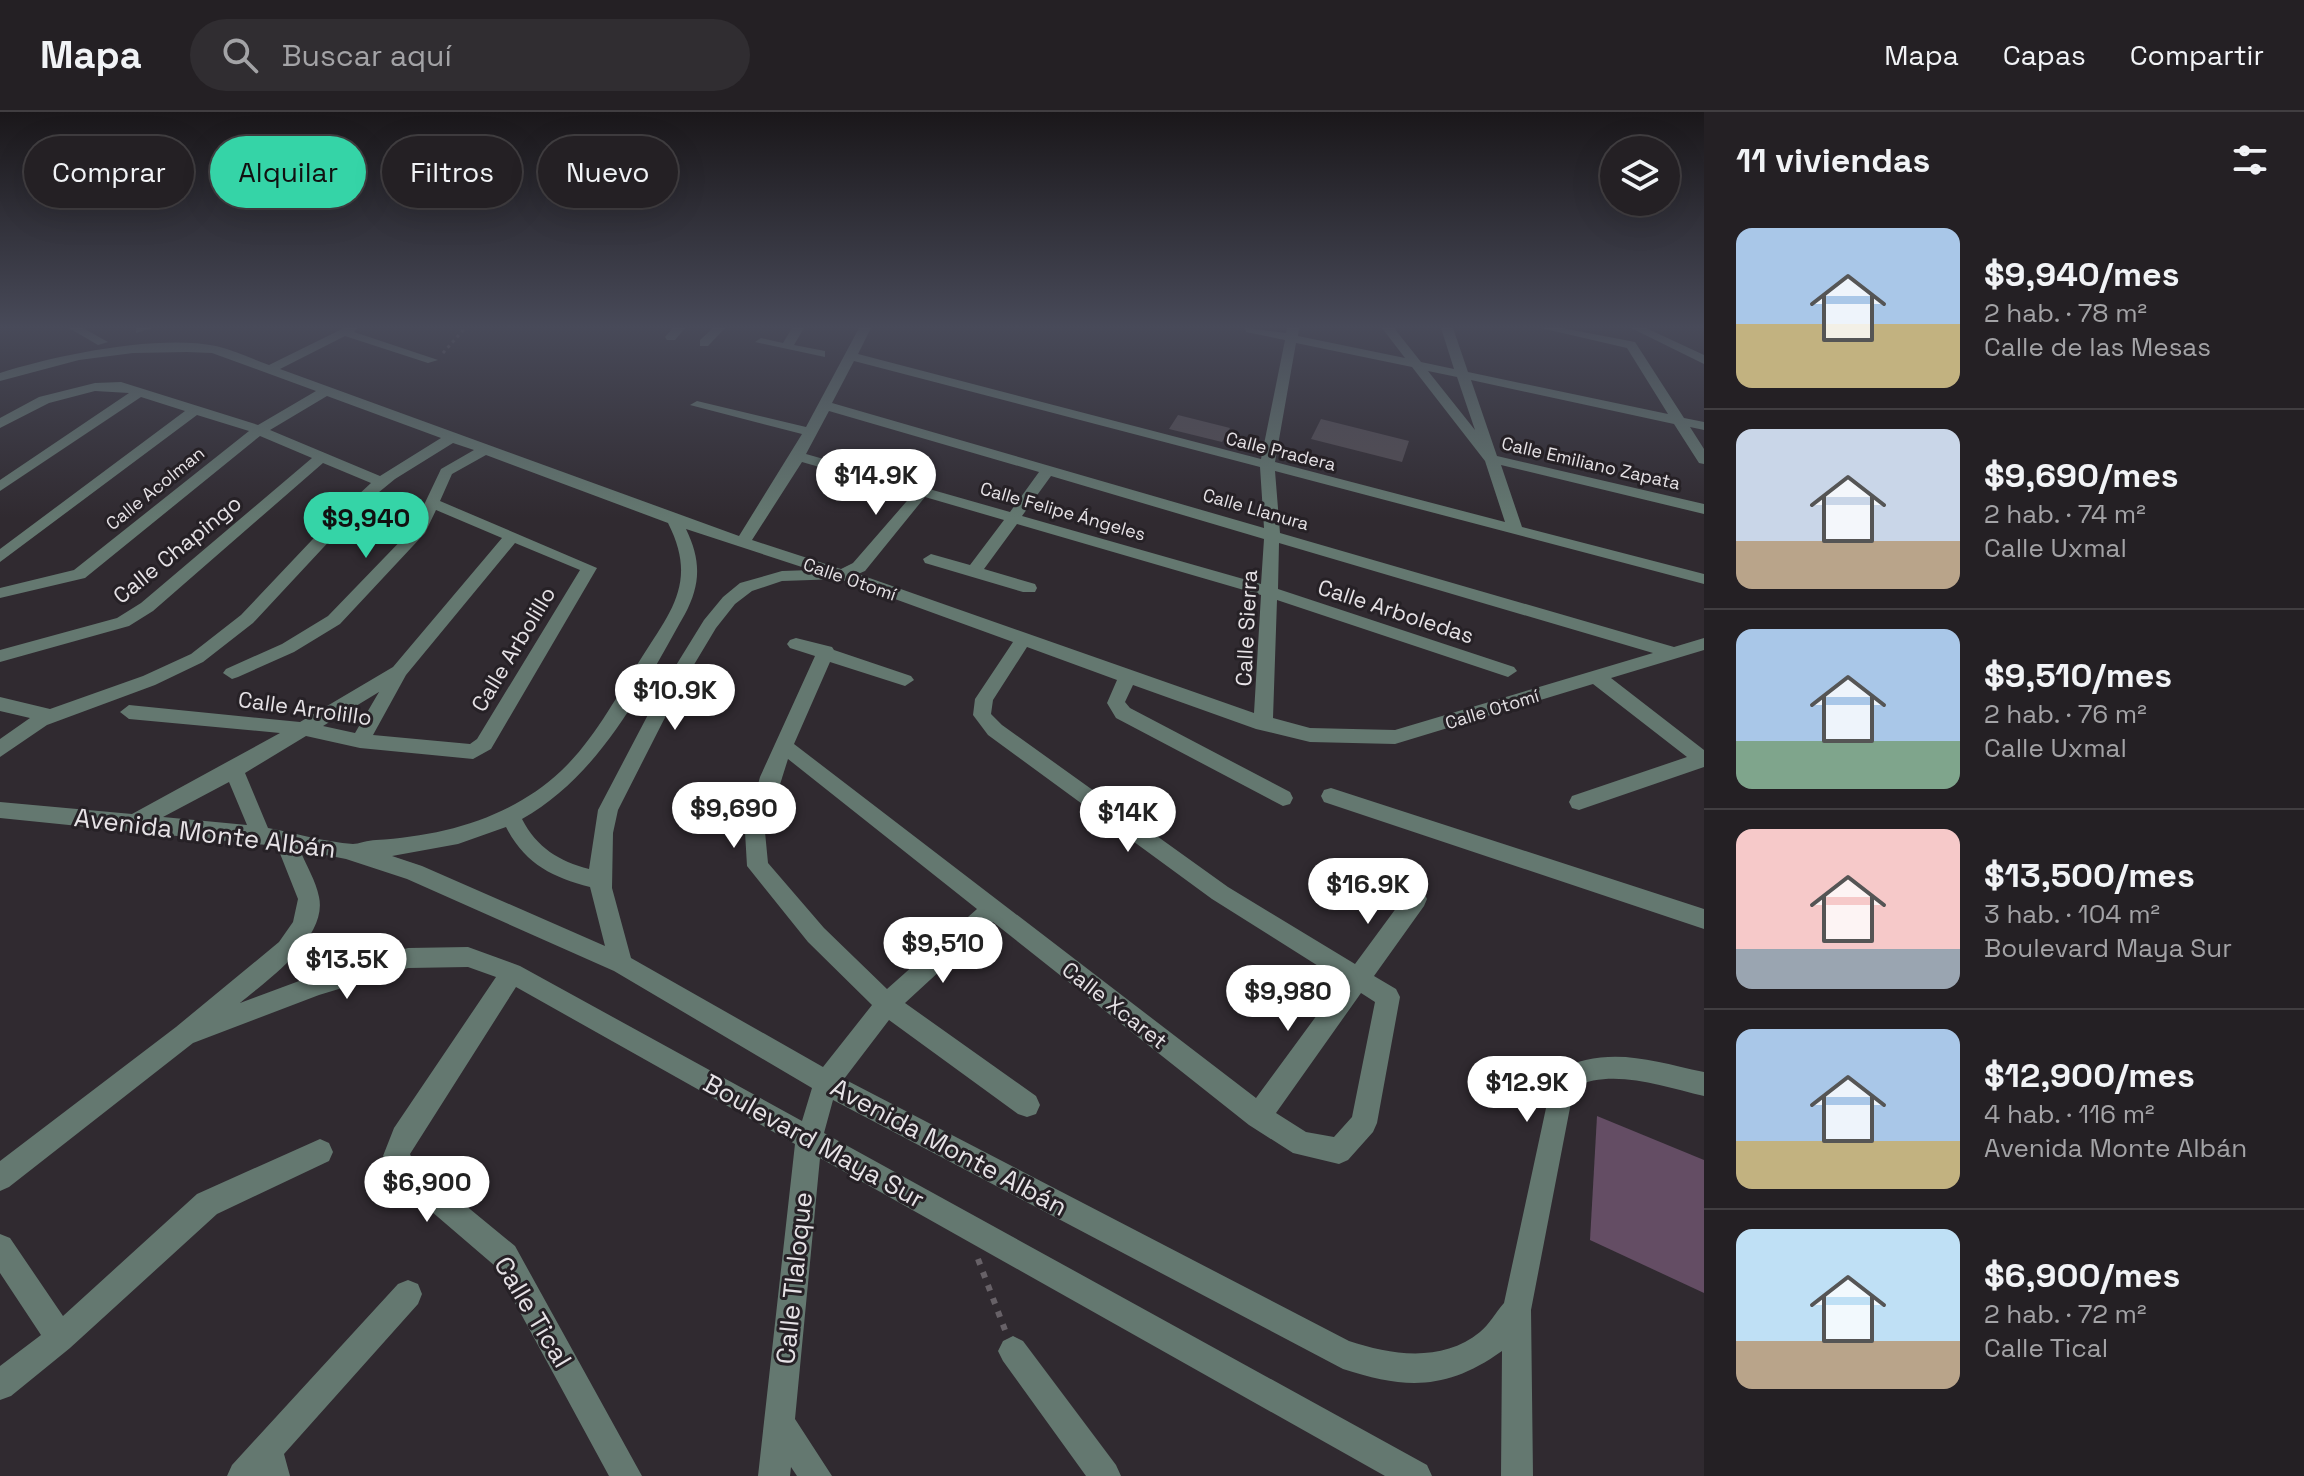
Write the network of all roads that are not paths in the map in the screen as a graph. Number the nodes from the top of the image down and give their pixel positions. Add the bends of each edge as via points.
1 (70, 392) edge
2 (140, 392) edge
3 (143, 392) edge
4 (325, 392) edge
5 (328, 392) edge
6 (831, 392) edge
7 (985, 392) edge
8 (1281, 392) edge
9 (1438, 392) edge
10 (1468, 392) edge
11 (1549, 392) edge
12 (1660, 392) edge
13 (697, 405) dead end
14 (824, 405) junction
15 (195, 410) junction
16 (1679, 421) junction
17 (0, 424) edge
18 (1704, 426) edge
19 (259, 430) junction
20 (810, 432) junction
21 (453, 437) junction
22 (485, 450) junction
23 (798, 456) junction
24 (320, 458) junction
25 (1489, 458) junction
26 (1704, 460) edge
27 (1267, 467) junction
28 (1047, 471) junction
29 (381, 482) junction
30 (0, 487) edge
31 (923, 491) junction
32 (434, 504) junction
33 (1704, 509) edge
34 (1012, 518) junction
35 (674, 520) junction
36 (1515, 529) junction
37 (1272, 534) junction
38 (512, 536) junction
39 (742, 543) junction
40 (0, 557) edge
41 (931, 559) dead end
42 (974, 572) junction
43 (846, 576) junction
44 (1704, 579) edge
45 (1029, 588) dead end
46 (1270, 592) junction
47 (0, 593) edge
48 (1022, 641) junction
49 (796, 644) dead end
50 (1704, 644) edge
51 (826, 651) junction
52 (1677, 654) junction
53 (0, 656) edge
54 (399, 671) junction
55 (1508, 671) dead end
56 (232, 673) dead end
57 (1128, 676) junction
58 (1597, 677) junction
59 (905, 680) dead end
60 (0, 704) edge
61 (129, 712) dead end
62 (52, 716) junction
63 (1263, 724) junction
64 (306, 729) junction
65 (360, 741) junction
66 (784, 746) junction
67 (0, 750) edge
68 (473, 752) joint
69 (1704, 760) edge
70 (234, 770) junction
71 (1331, 796) dead end
72 (1283, 798) dead end
73 (1579, 802) dead end
74 (0, 810) edge
75 (511, 817) junction
76 (136, 822) junction
77 (273, 837) junction
78 (346, 850) junction
79 (597, 880) junction
80 (1416, 899) dead end
81 (991, 910) junction
82 (1704, 919) edge
83 (622, 964) junction
84 (512, 973) junction
85 (1357, 980) junction
86 (887, 1004) junction
87 (185, 1035) junction
88 (826, 1083) junction
89 (1704, 1084) edge
90 (1027, 1105) dead end
91 (1258, 1116) junction
92 (809, 1139) junction
93 (320, 1152) dead end
94 (0, 1178) edge
95 (0, 1248) edge
96 (408, 1294) dead end
97 (1517, 1310) junction
98 (60, 1338) junction
99 (1013, 1351) road end
100 (0, 1385) edge
101 (778, 1421) junction
102 (270, 1463) edge
103 (243, 1476) edge
104 (626, 1476) edge
105 (774, 1476) edge
106 (816, 1476) edge
107 (1105, 1476) edge
108 (1416, 1476) edge
109 (1517, 1476) edge

1 - 17 street
2 - 30 street
3 - 15 street
4 - 19 street, Calle Acolman
5 - 21 street, Calle Otomí
6 - 14 street
7 - 27 street, Calle Pradera
8 - 27 street, Calle Sierra
9 - 25 street, Calle Emiliano Zapata
10 - 25 street
11 - 16 street
12 - 16 street
13 - 20 street
14 - 20 street
14 - 28 street, Calle Llanura
15 - 19 street
15 - 40 street
16 - 18 street
16 - 26 street
19 - 24 street
19 - 47 street, Calle Acolman via 79,574
20 - 23 street
21 - 22 street, Calle Otomí
21 - 29 street
22 - 32 street via 446,472
22 - 35 street, Calle Otomí
23 - 31 street, Calle Felipe Ángeles
23 - 39 street
24 - 29 street
24 - 53 street, Calle Chapingo via 123,622
25 - 33 street, Calle Emiliano Zapata
25 - 36 street
27 - 36 street, Calle Pradera
27 - 37 street, Calle Sierra
28 - 34 street
28 - 37 street, Calle Llanura
29 - 62 street via 230,634 196,659
31 - 34 street, Calle Felipe Ángeles
31 - 43 street
32 - 38 street
32 - 56 street via 420,530 334,620
34 - 42 street
34 - 46 street, Calle Felipe Ángeles
35 - 39 street, Calle Otomí
35 - 75 street via 693,571 681,608 590,752 536,804
36 - 44 street, Calle Pradera
37 - 46 street, Calle Sierra
37 - 52 street, Calle Llanura
38 - 54 street
38 - 68 street, Calle Arbolillo via 589,568 484,744
39 - 43 street, Calle Otomí
41 - 42 street
42 - 45 street
43 - 48 street, Calle Otomí
43 - 79 street via 791,575 746,587 728,599 703,633 608,810
46 - 55 street, Calle Arboledas
46 - 63 street, Calle Sierra
48 - 57 street, Calle Otomí
48 - 85 street via 984,699 982,715 995,730 1220,893
49 - 51 street
50 - 52 street, Calle Otomí
51 - 59 street
51 - 66 street
52 - 58 street, Calle Otomí
54 - 64 street
54 - 65 street
57 - 63 street, Calle Otomí
57 - 72 street via 1117,695 1123,713
58 - 63 street, Calle Otomí via 1395,737 1310,735
58 - 69 street
60 - 62 street
61 - 64 street, Calle Arrolillo
62 - 67 street via 24,729
64 - 65 street, Calle Arrolillo
64 - 70 street
65 - 68 street, Calle Arrolillo
66 - 81 street, Calle Xcaret
66 - 86 street via 755,832 758,866 816,935
69 - 73 street
70 - 76 street
70 - 77 street, Boulevard Maya Sur
71 - 82 street
74 - 76 street, Avenida Monte Albán
75 - 78 street via 444,840
75 - 79 street via 534,855
76 - 77 street, Avenida Monte Albán
77 - 78 street, Avenida Monte Albán
77 - 87 street, Boulevard Maya Sur via 307,887 303,925 287,949
78 - 83 street, Avenida Monte Albán via 414,872
79 - 83 street
80 - 85 street
81 - 86 street
81 - 91 street, Calle Xcaret
83 - 88 street, Avenida Monte Albán
84 - 87 street, Boulevard Maya Sur via 468,957 408,958
84 - 92 street, Boulevard Maya Sur
84 - 104 street, Calle Tical via 403,1137 396,1156 405,1172 505,1256
85 - 91 street
85 - 91 street, Calle Xcaret via 1388,997 1364,1123 1356,1136 1339,1151 1314,1149
86 - 88 street
86 - 90 street
87 - 94 street, Boulevard Maya Sur
88 - 92 street, Calle Tlaloque
88 - 97 street, Avenida Monte Albán via 1343,1354 1386,1368 1431,1368 1491,1342
89 - 97 street, Avenida Monte Albán via 1618,1066 1595,1066 1563,1080
92 - 101 street, Calle Tlaloque
92 - 108 street, Boulevard Maya Sur
93 - 98 street via 207,1204
95 - 98 street
96 - 102 street
97 - 109 street
98 - 100 street
99 - 107 street
101 - 105 street, Calle Tlaloque
101 - 106 street
102 - 103 street

